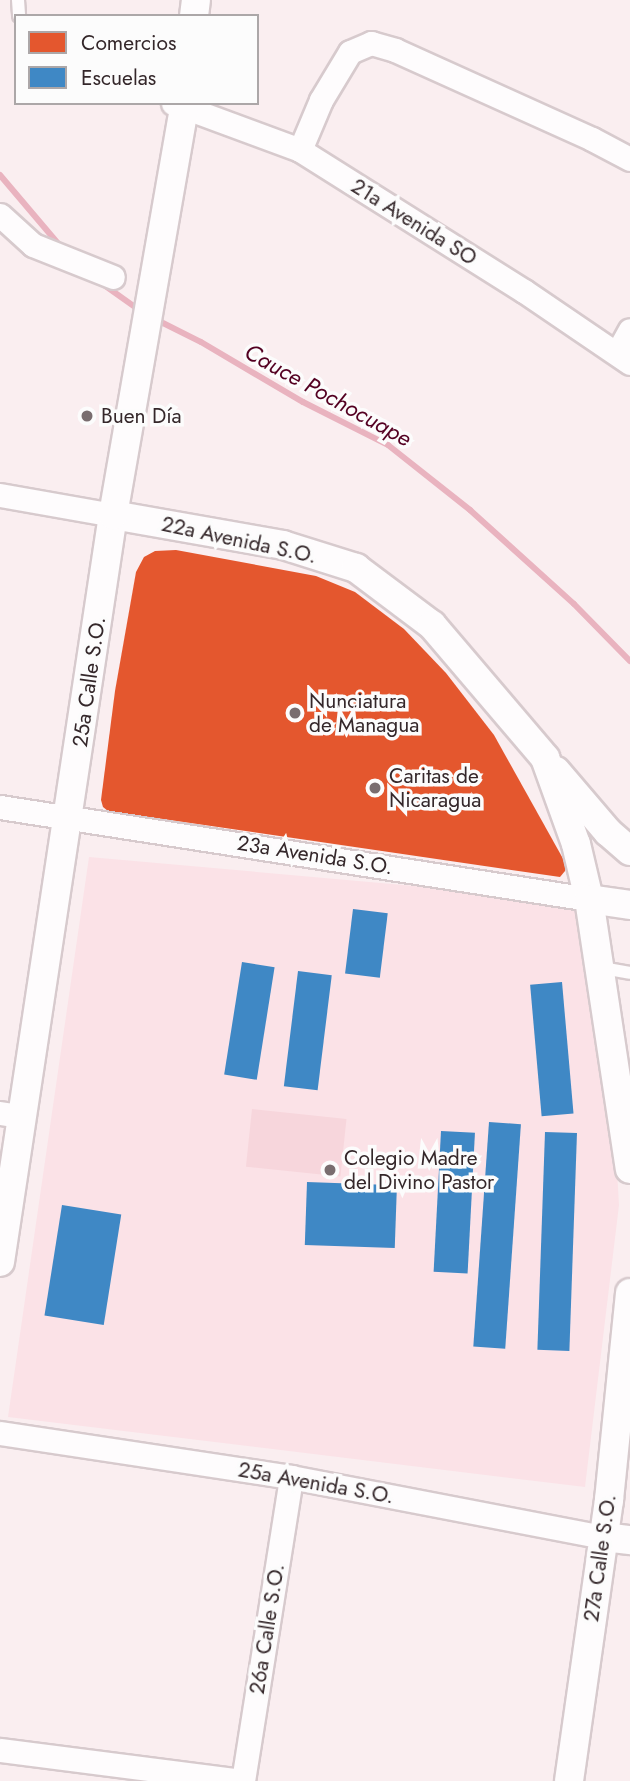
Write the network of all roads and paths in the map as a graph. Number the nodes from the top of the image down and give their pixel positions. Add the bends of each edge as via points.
1 (181, 105) edge
2 (300, 150) junction
3 (630, 159) edge
4 (0, 215) edge
5 (113, 277) dead end
6 (630, 330) edge
7 (623, 358) edge
8 (0, 495) edge
9 (113, 515) junction
10 (545, 758) junction
11 (0, 807) edge
12 (70, 816) junction
13 (630, 851) edge
14 (589, 899) junction
15 (630, 905) edge
16 (601, 968) junction
17 (630, 973) edge
18 (625, 1112) edge
19 (10, 1115) edge
20 (630, 1169) edge
21 (0, 1262) edge
22 (630, 1293) edge
23 (625, 1396) edge
24 (0, 1433) edge
25 (291, 1477) junction
26 (617, 1539) edge
27 (0, 1750) edge
28 (242, 1781) edge
29 (569, 1781) edge

1 - 2 street, 21a Avenida SO
1 - 9 street, 25a Calle S.O.
2 - 3 street via 321,100 350,52 371,43
2 - 7 street, 21a Avenida SO via 524,290
4 - 5 street via 33,245
6 - 7 street
8 - 9 street, 22a Avenida S.O.
9 - 10 street, 22a Avenida S.O. via 284,545 356,568 432,625
9 - 12 street, 25a Calle S.O.
10 - 13 street
10 - 14 street, 22a Avenida S.O. via 576,844
11 - 12 street, 23a Avenida S.O.
12 - 14 street, 23a Avenida S.O.
12 - 19 street, 25a Calle S.O.
14 - 15 street, 23a Avenida S.O.
14 - 16 street
16 - 17 lane
16 - 18 street
18 - 20 street
19 - 21 street, 25a Calle S.O.
22 - 23 street, 27a Calle S.O.
23 - 26 street, 27a Calle S.O.
24 - 25 street, 25a Avenida S.O.
25 - 26 street, 25a Avenida S.O.
25 - 28 street, 26a Calle S.O.
26 - 29 street, 27a Calle S.O.
27 - 28 street

